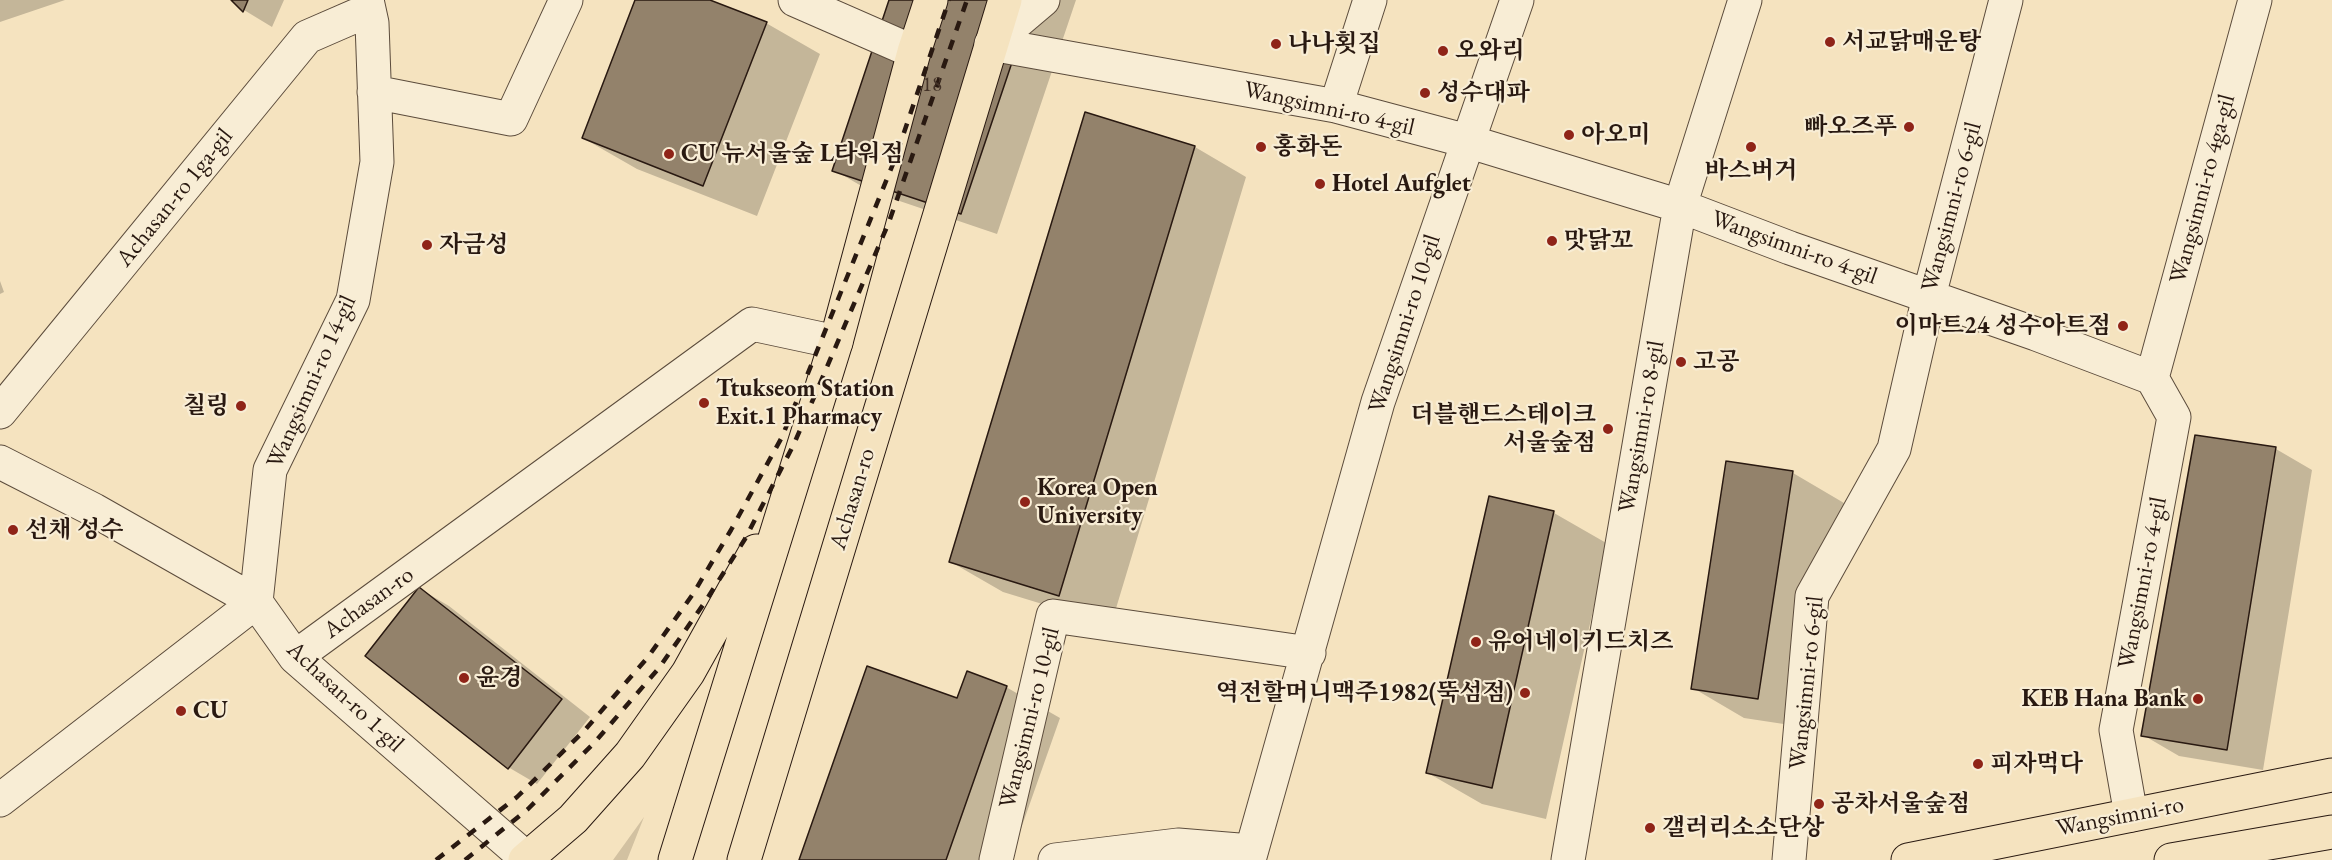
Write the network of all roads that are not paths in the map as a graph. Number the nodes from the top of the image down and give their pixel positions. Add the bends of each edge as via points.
1 (566, 0) edge
2 (795, 0) edge
3 (932, 0) edge
4 (1005, 0) edge
5 (1043, 0) edge
6 (1370, 0) edge
7 (1517, 0) edge
8 (1745, 0) edge
9 (2006, 0) edge
10 (2255, 0) edge
11 (368, 5) edge
12 (991, 44) junction
13 (915, 52) junction
14 (374, 92) junction
15 (1336, 106) junction
16 (1467, 141) junction
17 (1680, 206) junction
18 (1929, 296) junction
19 (836, 342) junction
20 (2152, 378) junction
21 (0, 412) edge
22 (0, 462) edge
23 (793, 481) junction
24 (256, 602) junction
25 (1309, 653) junction
26 (295, 657) junction
27 (2332, 775) edge
28 (0, 800) edge
29 (2131, 815) junction
30 (2332, 832) edge
31 (1250, 855) edge
32 (526, 859) edge
33 (675, 860) edge
34 (744, 860) edge
35 (996, 860) edge
36 (1055, 860) edge
37 (1568, 860) edge
38 (1790, 860) edge
39 (1908, 860) edge
40 (2171, 860) edge

1 - 14 street via 511,119
2 - 13 street
3 - 13 main road
4 - 12 main road, Achasan-ro
5 - 12 street
6 - 15 street
7 - 16 street, Wangsimni-ro 10-gil
8 - 17 street, Wangsimni-ro 8-gil
9 - 18 street, Wangsimni-ro 6-gil
10 - 20 street, Wangsimni-ro 4ga-gil
11 - 14 street, Wangsimni-ro 14-gil
11 - 21 street, Achasan-ro 1ga-gil via 308,36
12 - 15 street, Wangsimni-ro 4-gil
12 - 34 main road, Achasan-ro
13 - 19 main road
14 - 24 street, Wangsimni-ro 14-gil via 377,162 353,300 270,470
15 - 16 street, Wangsimni-ro 4-gil
16 - 17 street, Wangsimni-ro 4-gil
16 - 25 street, Wangsimni-ro 10-gil via 1378,402
17 - 18 street, Wangsimni-ro 4-gil
17 - 37 street, Wangsimni-ro 8-gil
18 - 20 street, Wangsimni-ro 4-gil
18 - 38 street, Wangsimni-ro 6-gil via 1894,449 1812,596
19 - 23 main road
19 - 26 street, Achasan-ro via 752,324
20 - 29 street, Wangsimni-ro 4-gil via 2174,417 2116,730
22 - 24 street, Achasan-ro 1-gil
23 - 32 main road via 688,673 630,755 573,819
23 - 33 main road
24 - 26 street, Achasan-ro 1-gil
24 - 28 street
25 - 31 street, Wangsimni-ro 10-gil
25 - 35 street, Wangsimni-ro 10-gil via 1053,616
26 - 32 street, Achasan-ro 1-gil
27 - 29 main road, Wangsimni-ro
29 - 39 main road, Wangsimni-ro
30 - 40 main road
31 - 36 street, Wangsimni-ro 10-gil via 1178,845

